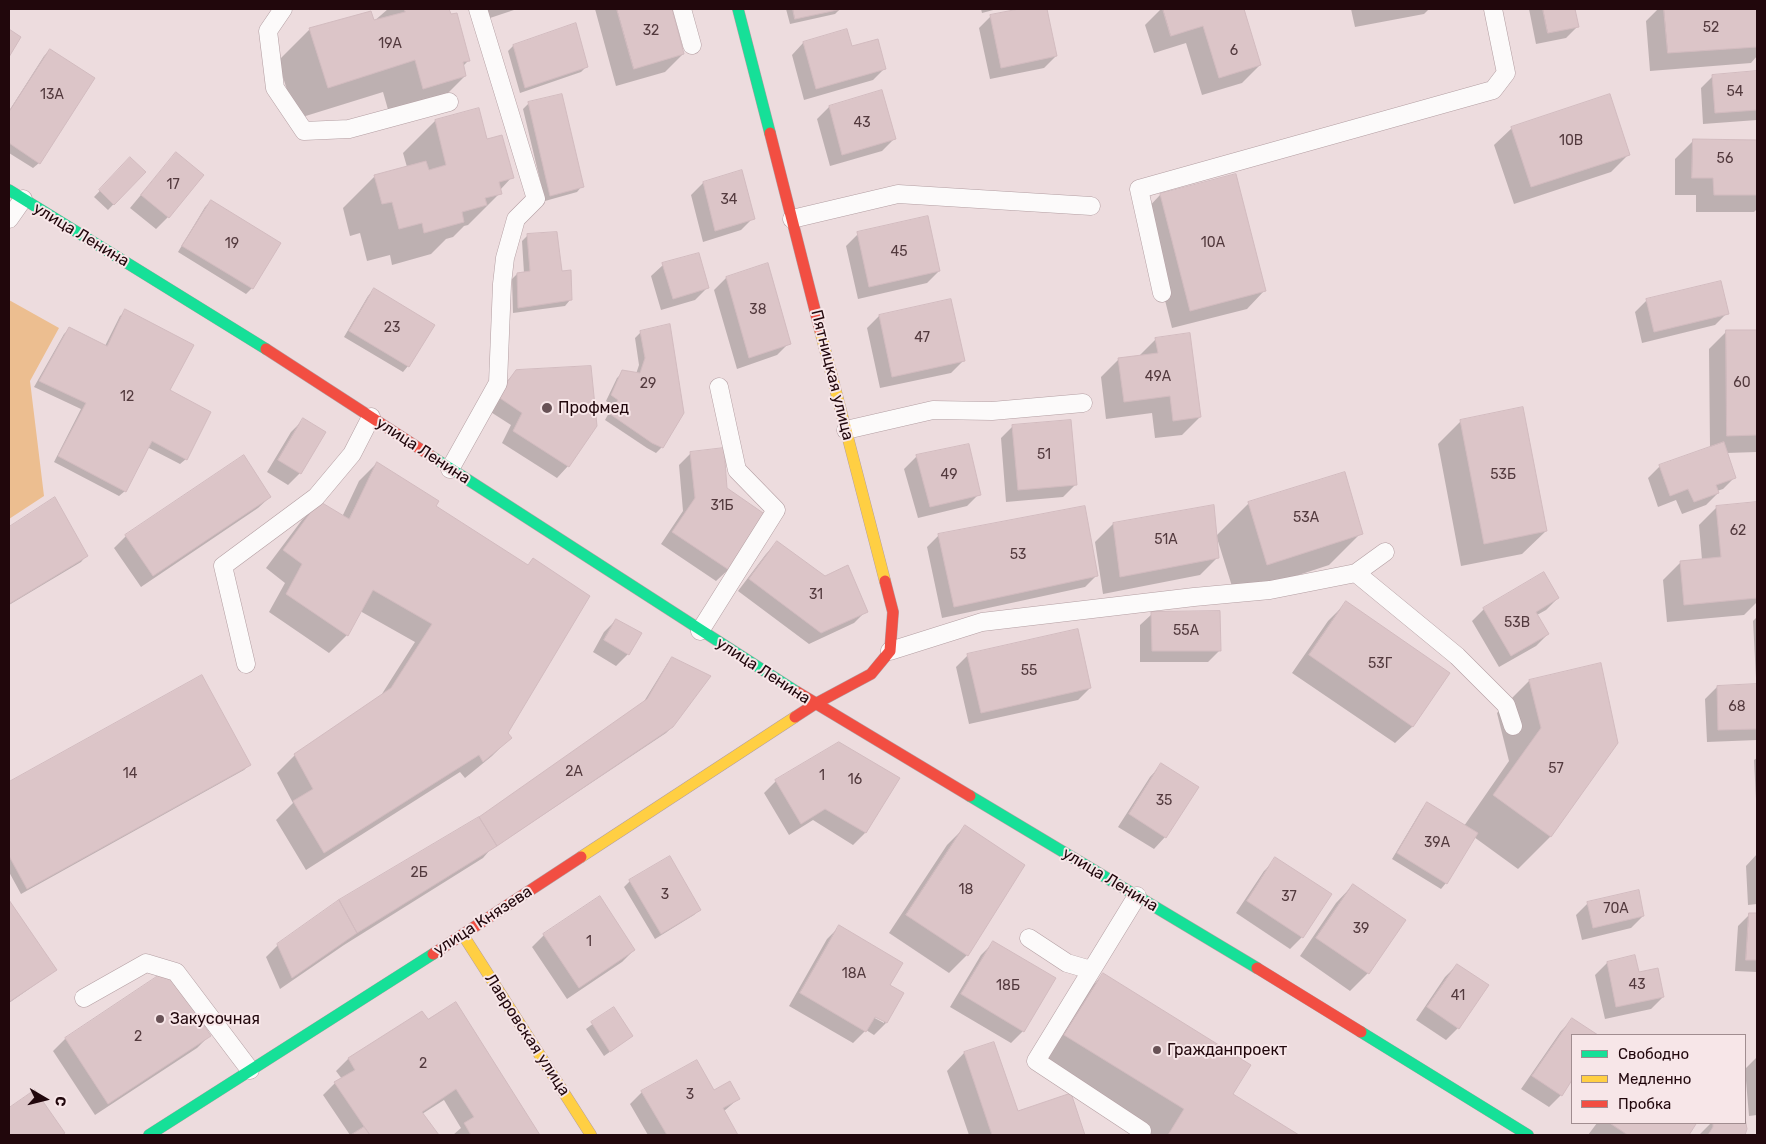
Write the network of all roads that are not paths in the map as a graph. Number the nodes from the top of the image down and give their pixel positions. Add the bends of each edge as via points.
1 (283, 9) edge
2 (478, 9) edge
3 (682, 9) edge
4 (738, 9) edge
5 (1493, 9) edge
6 (692, 46) dead end
7 (449, 102) dead end
8 (16, 195) edge
9 (1091, 206) dead end
10 (9, 219) edge
11 (792, 219) junction
12 (1162, 293) dead end
13 (719, 387) dead end
14 (1083, 403) dead end
15 (371, 417) junction
16 (846, 430) junction
17 (450, 469) junction
18 (1385, 552) dead end
19 (1356, 573) junction
20 (700, 631) junction
21 (890, 651) junction
22 (246, 664) dead end
23 (815, 704) junction
24 (1513, 726) dead end
25 (1137, 896) junction
26 (463, 935) junction
27 (1028, 938) dead end
28 (1091, 970) junction
29 (84, 998) dead end
30 (250, 1070) junction
31 (149, 1135) edge
32 (591, 1135) edge
33 (1140, 1135) edge
34 (1528, 1135) edge

1 - 7 lane via 268,31 275,88 304,131 349,128
2 - 17 lane via 536,199 516,219 505,258 498,383
3 - 6 lane
4 - 11 main road, Пятницкая улица
5 - 12 lane via 1506,73 1493,90 1139,188
8 - 10 lane
8 - 15 main road, улица Ленина via 223,321
9 - 11 lane via 898,194
11 - 16 main road, Пятницкая улица
13 - 20 lane via 737,470 776,510
14 - 16 lane via 992,411 933,410
15 - 17 main road, улица Ленина
15 - 22 lane via 352,454 316,497 223,566
16 - 21 main road, Пятницкая улица via 893,612
17 - 20 main road, улица Ленина
18 - 19 lane
19 - 21 lane via 1270,590 982,622
19 - 24 lane via 1471,670 1506,705
20 - 23 main road, улица Ленина
21 - 23 main road via 871,674
23 - 25 main road, улица Ленина
23 - 26 main road, улица Князева
25 - 28 lane
25 - 34 main road, улица Ленина
26 - 30 main road, улица Князева
26 - 32 main road, Лавровская улица
27 - 28 lane via 1067,962
28 - 33 lane via 1036,1061 1142,1131
29 - 30 lane via 146,963 176,972
30 - 31 main road, улица Князева

